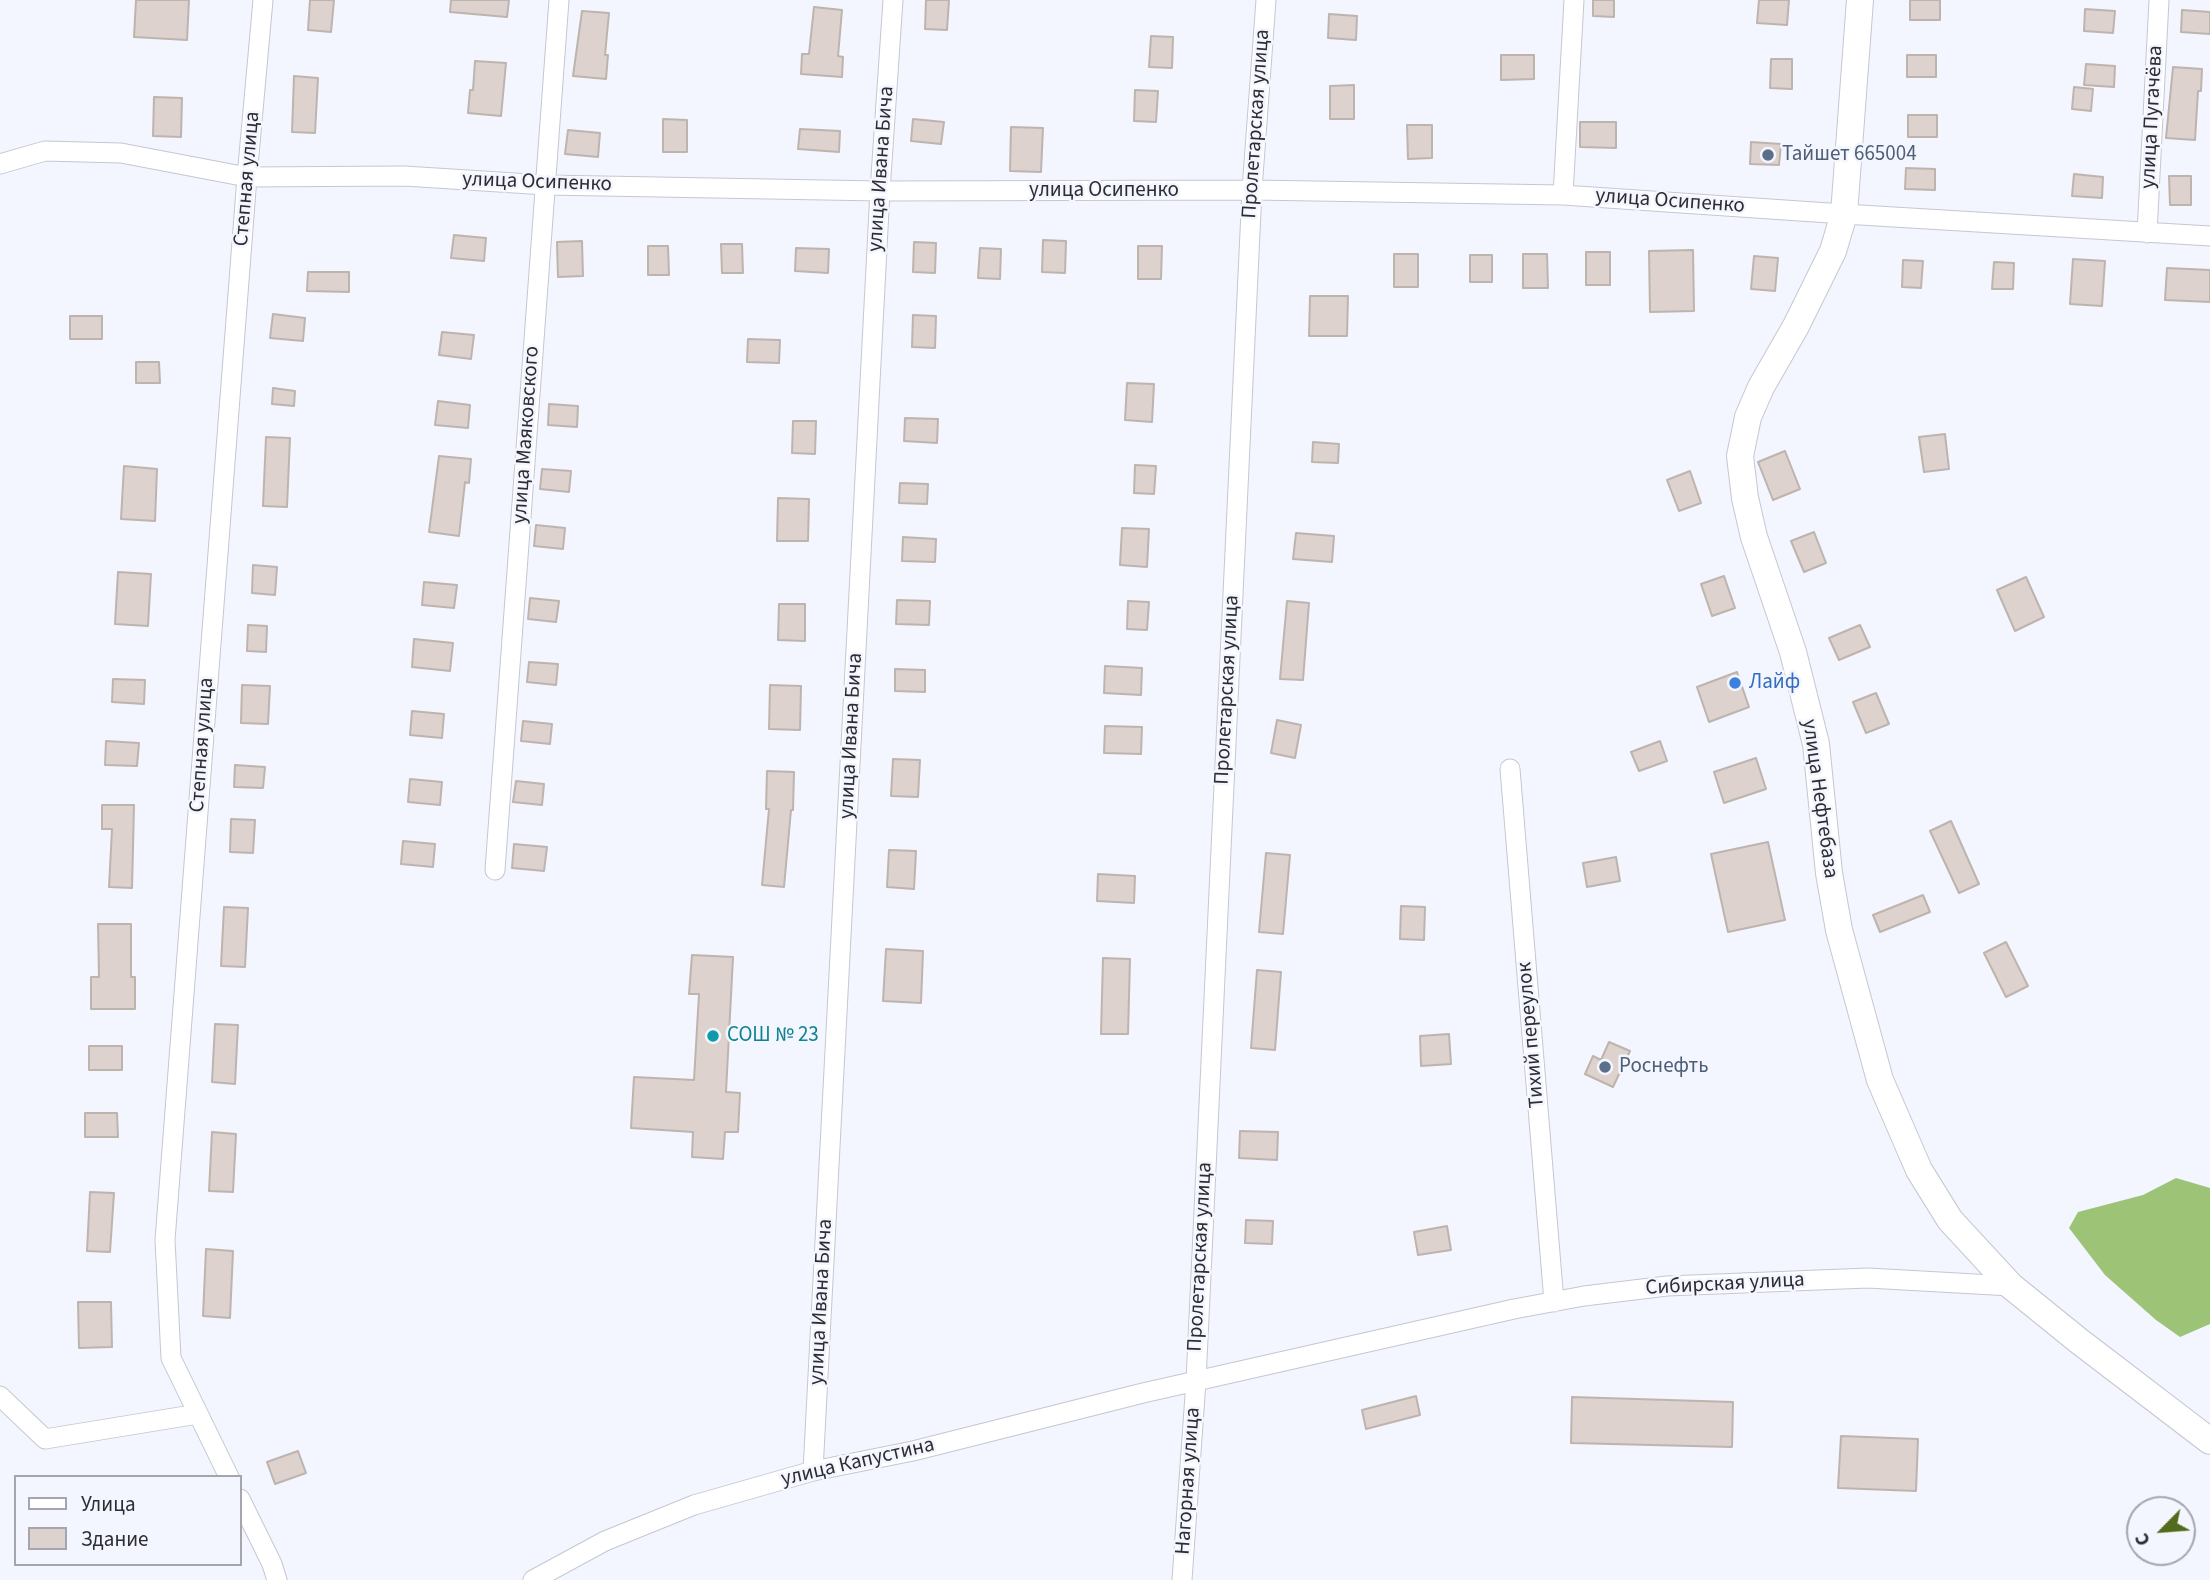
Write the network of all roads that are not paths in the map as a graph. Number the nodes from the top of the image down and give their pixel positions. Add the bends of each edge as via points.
1 (263, 0) edge
2 (559, 0) edge
3 (893, 0) edge
4 (1266, 0) edge
5 (1574, 0) edge
6 (1860, 0) edge
7 (2159, 0) edge
8 (0, 164) edge
9 (247, 177) junction
10 (546, 185) junction
11 (1252, 190) junction
12 (880, 191) junction
13 (1563, 195) junction
14 (1844, 214) junction
15 (2147, 233) junction
16 (2210, 236) edge
17 (1510, 769) dead end
18 (495, 870) dead end
19 (2011, 1286) junction
20 (1554, 1301) junction
21 (1196, 1381) junction
22 (0, 1396) edge
23 (198, 1414) junction
24 (2210, 1441) edge
25 (813, 1471) junction
26 (228, 1475) edge
27 (242, 1503) edge
28 (277, 1580) edge
29 (533, 1580) edge
30 (1182, 1580) edge

1 - 9 street, Степная улица
2 - 10 street, улица Маяковского
3 - 12 street, улица Ивана Бича
4 - 11 street, Пролетарская улица
5 - 13 street
6 - 14 main road, улица Нефтебаза
7 - 15 street, улица Пугачёва
8 - 9 street, улица Осипенко via 45,151 121,153
9 - 10 street, улица Осипенко via 404,176
9 - 23 street, Степная улица via 165,1240 171,1358
10 - 12 street, улица Осипенко
10 - 18 street, улица Маяковского
11 - 12 street, улица Осипенко
11 - 13 street, улица Осипенко
11 - 21 street, Пролетарская улица
12 - 25 street, улица Ивана Бича
13 - 14 street, улица Осипенко
14 - 15 street, улица Осипенко
14 - 19 main road, улица Нефтебаза via 1833,251 1748,416 1740,456 1745,498 1816,744 1839,930 1880,1080 1919,1170 1950,1220
15 - 16 street, улица Осипенко
17 - 20 street, Тихий переулок
19 - 20 street, Сибирская улица via 1868,1278 1667,1286
19 - 24 main road
20 - 21 street, Сибирская улица
21 - 25 street, улица Капустина
21 - 30 street, Нагорная улица
22 - 23 street via 45,1439
23 - 26 street, Степная улица
25 - 29 street, улица Капустина via 694,1505 605,1541
27 - 28 street

